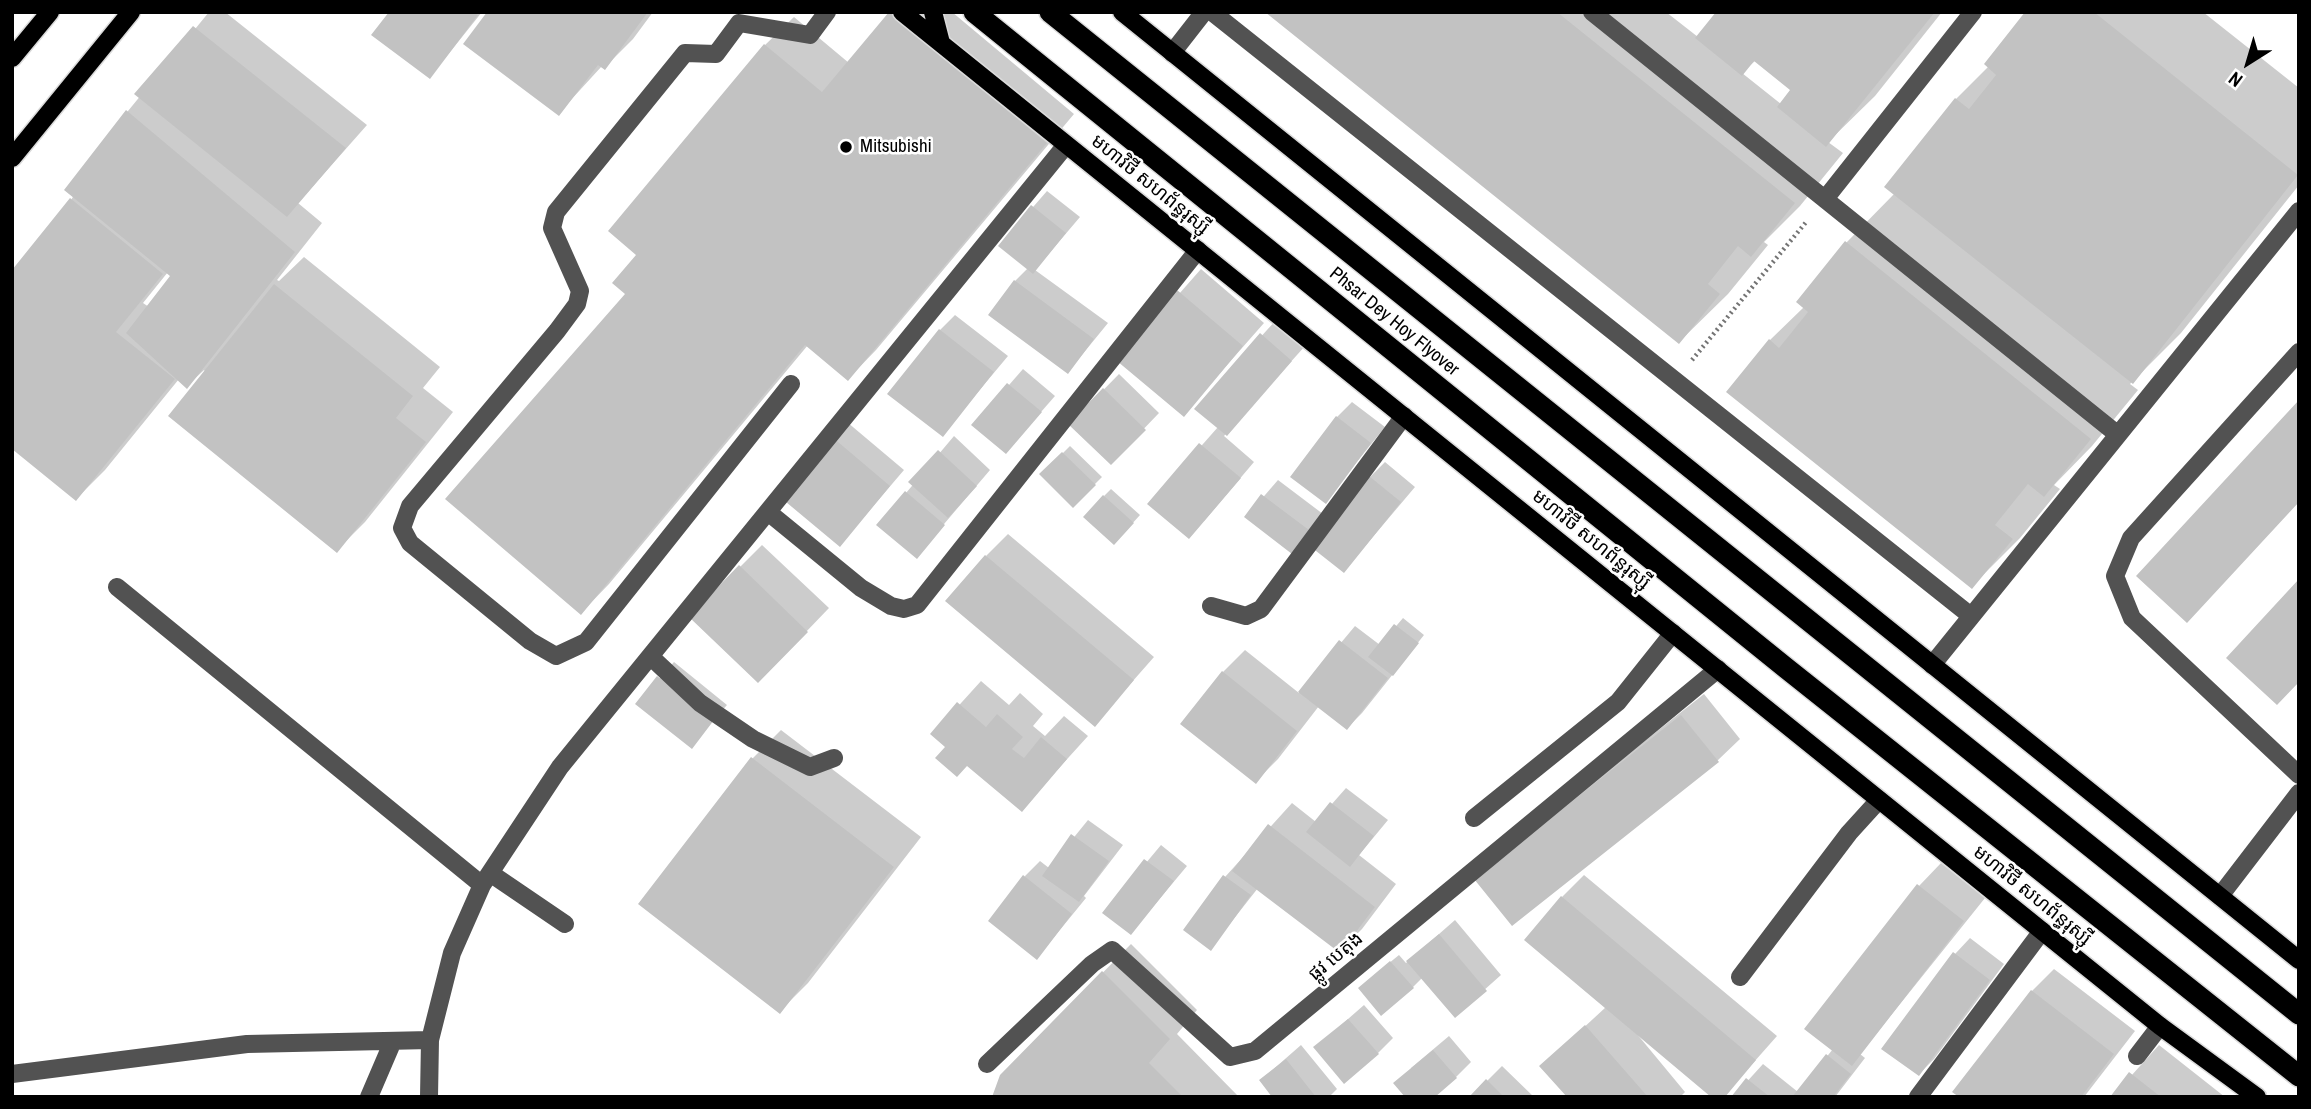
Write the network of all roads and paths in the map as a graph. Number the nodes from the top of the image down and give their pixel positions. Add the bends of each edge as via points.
1 (50, 12) edge
2 (131, 12) edge
3 (827, 12) edge
4 (902, 12) edge
5 (933, 12) edge
6 (975, 12) edge
7 (1050, 12) edge
8 (1122, 12) edge
9 (1204, 12) edge
10 (1212, 12) edge
11 (1592, 12) edge
12 (1973, 12) edge
13 (941, 43) junction
14 (1172, 53) junction
15 (12, 58) edge
16 (1066, 145) junction
17 (12, 158) edge
18 (1825, 199) junction
19 (2299, 211) edge
20 (1198, 250) junction
21 (1721, 323) dead end
22 (2299, 352) edge
23 (791, 384) dead end
24 (1404, 416) junction
25 (2117, 434) junction
26 (768, 512) junction
27 (117, 587) dead end
28 (1211, 606) dead end
29 (1971, 616) junction
30 (1673, 633) junction
31 (651, 657) junction
32 (1932, 665) junction
33 (1718, 669) junction
34 (834, 758) dead end
35 (2299, 775) edge
36 (2299, 793) edge
37 (1880, 800) junction
38 (1474, 818) dead end
39 (486, 879) junction
40 (2220, 896) junction
41 (565, 925) dead end
42 (2042, 931) junction
43 (2299, 960) edge
44 (1740, 977) dead end
45 (2299, 1014) edge
46 (2160, 1026) junction
47 (430, 1040) junction
48 (393, 1041) junction
49 (2137, 1056) dead end
50 (987, 1064) dead end
51 (12, 1074) edge
52 (2299, 1076) edge
53 (369, 1097) edge
54 (429, 1097) edge
55 (1918, 1097) edge
56 (2257, 1097) edge

1 - 15 main road
2 - 17 main road
3 - 23 street via 810,35 739,23 716,54 685,53 556,212 552,228 580,291 576,304 410,506 402,528 410,543 530,641 556,656 586,642
4 - 13 main road, មហាវិថី សហព័ន្ធរុស្ស៊ី
5 - 13 main road
6 - 52 highway, Phsar Dey Hoy Flyover
7 - 45 highway, Phsar Dey Hoy Flyover
8 - 14 main road
9 - 14 street
10 - 29 street
11 - 18 street
12 - 18 street
13 - 16 main road, មហាវិថី សហព័ន្ធរុស្ស៊ី
14 - 32 main road
16 - 20 main road, មហាវិថី សហព័ន្ធរុស្ស៊ី
16 - 26 street
18 - 21 path
18 - 25 street
19 - 25 street
20 - 24 main road, មហាវិថី សហព័ន្ធរុស្ស៊ី
20 - 26 street via 917,605 891,606 861,589
22 - 35 street via 2131,538 2115,576 2132,618
24 - 28 street via 1261,609 1246,615
24 - 30 main road, មហាវិថី សហព័ន្ធរុស្ស៊ី
25 - 29 street
26 - 31 street
27 - 39 street
29 - 32 street
30 - 33 main road, មហាវិថី សហព័ន្ធរុស្ស៊ី
30 - 38 street via 1618,702
31 - 34 street via 700,703 752,739 810,767
31 - 39 street via 560,767
32 - 40 main road
33 - 37 main road, មហាវិថី សហព័ន្ធរុស្ស៊ី
33 - 50 street, ផ្លូវ បេតុង via 1255,1051 1230,1058 1112,950
36 - 40 street
37 - 42 main road, មហាវិថី សហព័ន្ធរុស្ស៊ី
37 - 44 street via 1849,833
39 - 41 street
39 - 47 street via 452,953
40 - 43 main road
42 - 46 main road, មហាវិថី សហព័ន្ធរុស្ស៊ី
42 - 55 street
46 - 49 street
46 - 56 main road, មហាវិថី សហព័ន្ធរុស្ស៊ី
47 - 48 street
47 - 54 street
48 - 51 street via 247,1044
48 - 53 street

